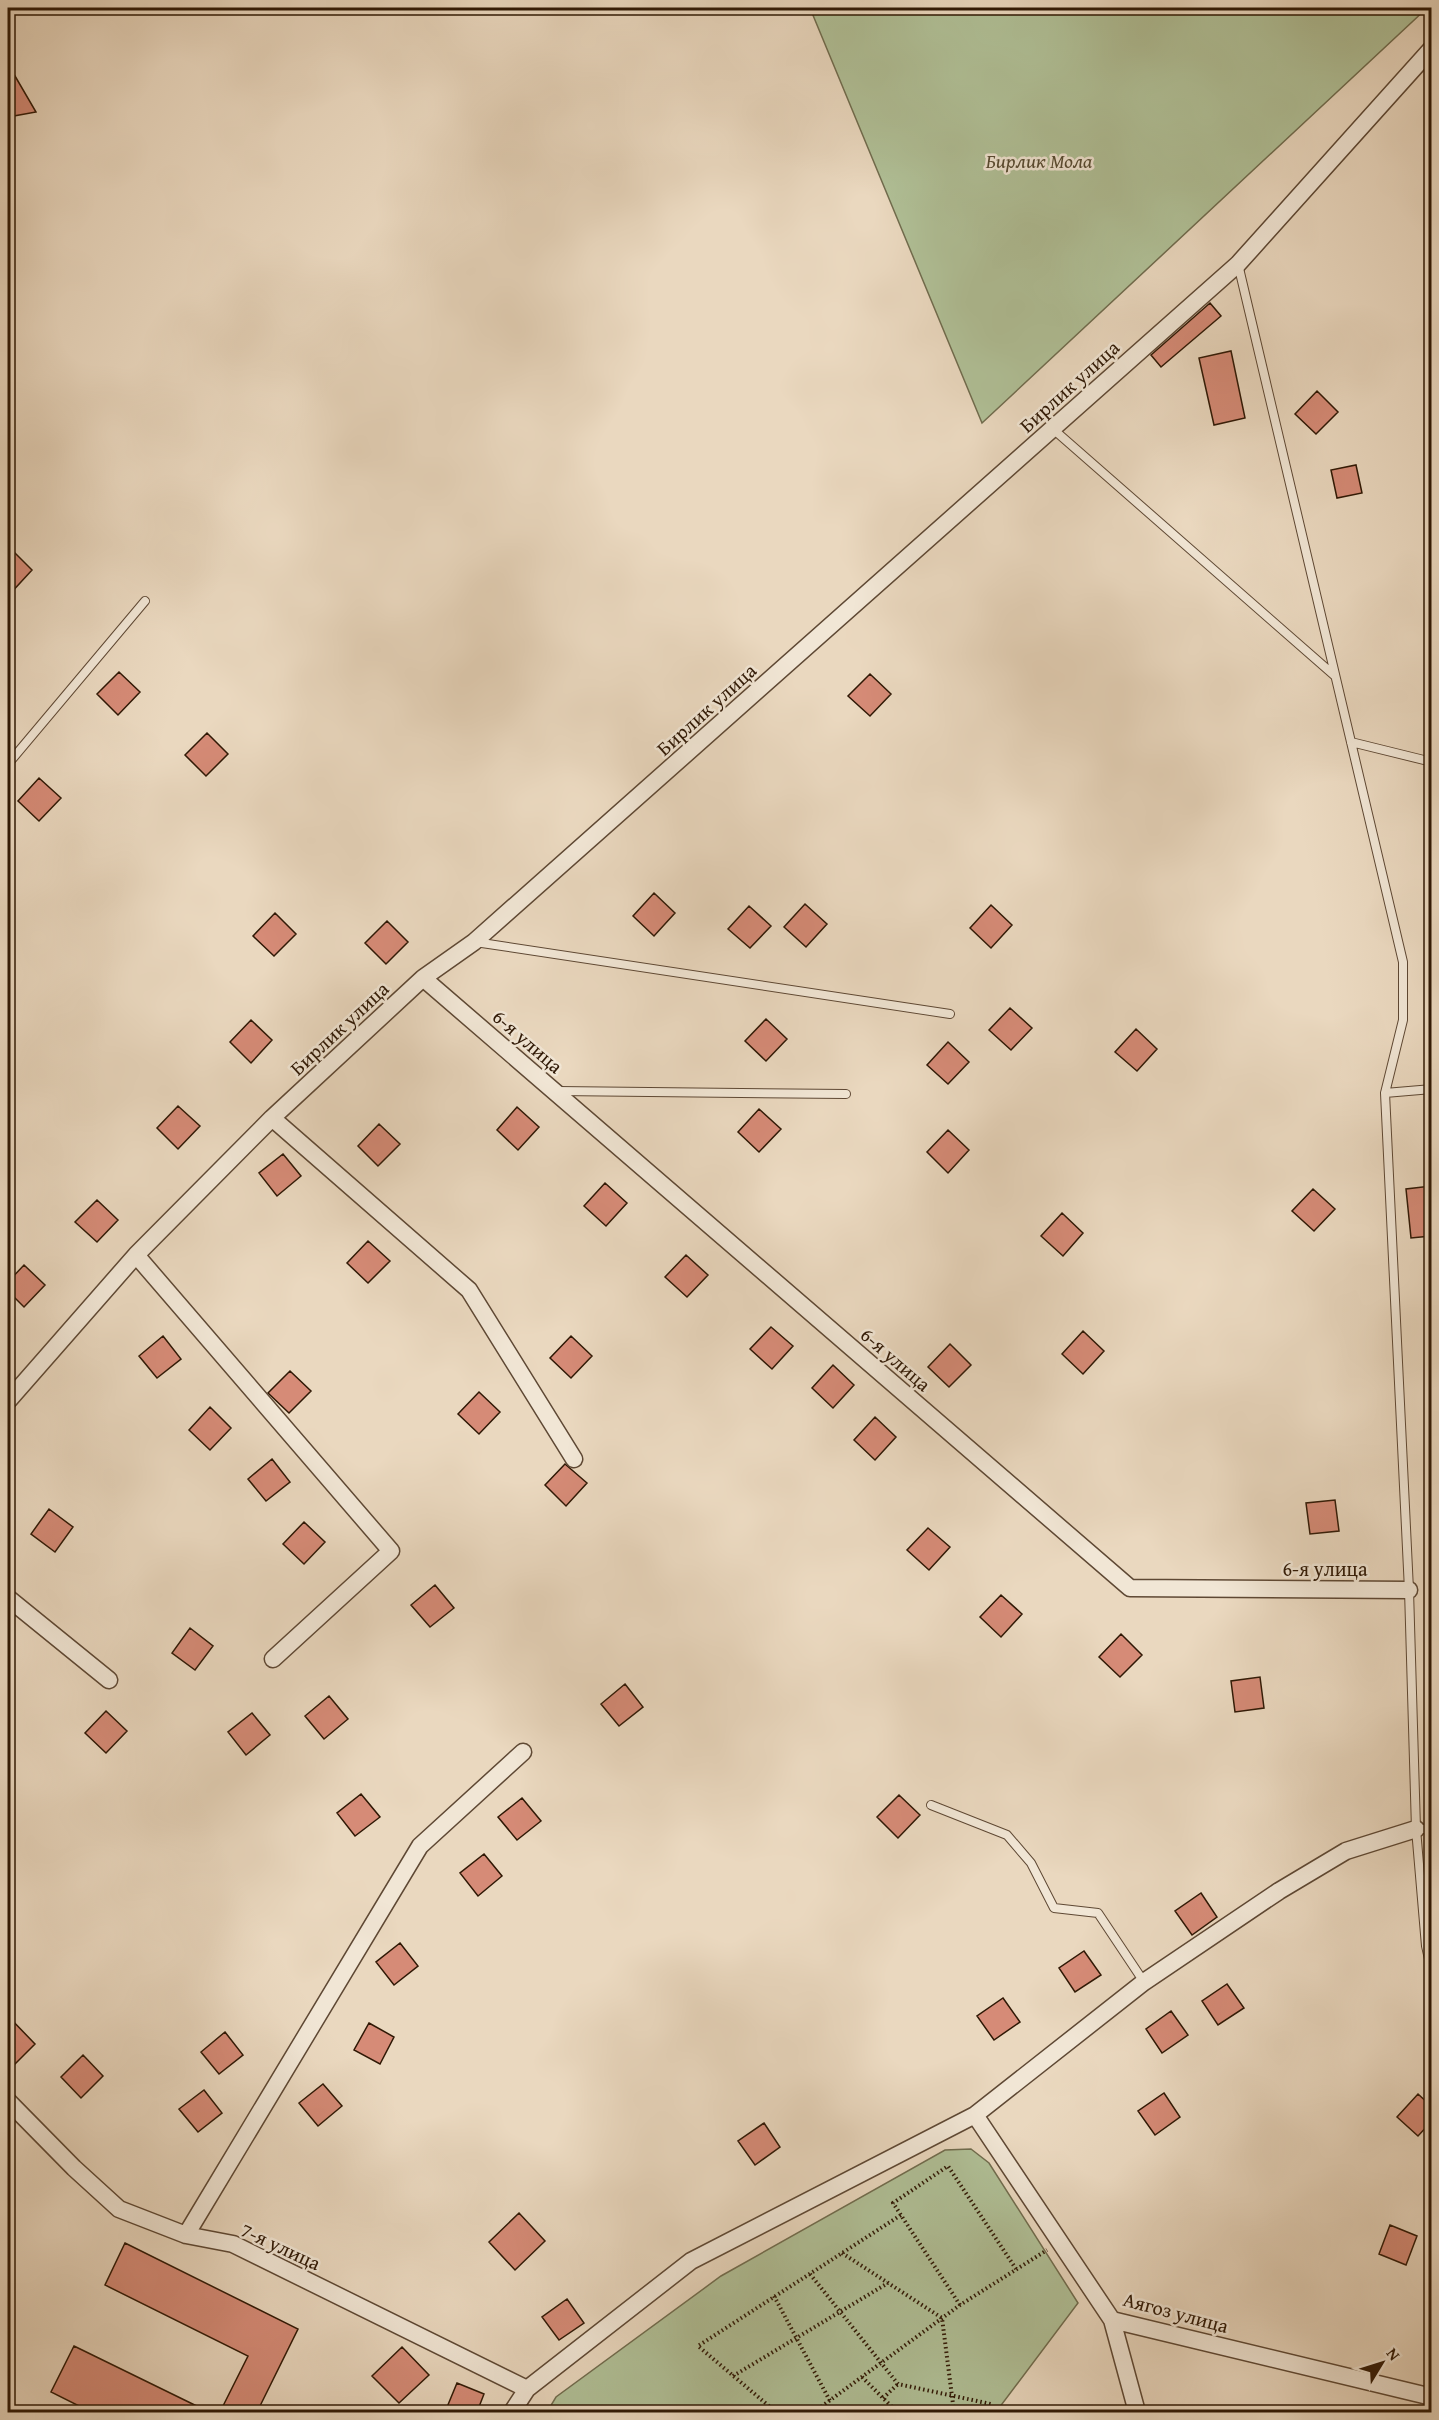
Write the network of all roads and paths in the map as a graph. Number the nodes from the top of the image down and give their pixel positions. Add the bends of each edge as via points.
1 (1431, 48) edge
2 (1238, 264) junction
3 (1053, 429) junction
4 (145, 601) dead end
5 (1336, 676) junction
6 (1351, 742) junction
7 (1431, 762) edge
8 (8, 764) edge
9 (474, 942) junction
10 (423, 978) junction
11 (950, 1014) dead end
12 (1431, 1089) edge
13 (554, 1091) junction
14 (1385, 1093) junction
15 (846, 1094) dead end
16 (272, 1118) junction
17 (136, 1255) junction
18 (8, 1401) edge
19 (574, 1459) dead end
20 (1410, 1590) junction
21 (8, 1598) edge
22 (273, 1659) dead end
23 (109, 1680) dead end
24 (523, 1752) dead end
25 (931, 1805) dead end
26 (1424, 1829) edge
27 (1431, 1972) edge
28 (1144, 1982) junction
29 (8, 2101) edge
30 (975, 2115) junction
31 (901, 2215) junction
32 (186, 2235) junction
33 (1060, 2242) junction
34 (842, 2253) junction
35 (1016, 2269) junction
36 (810, 2274) junction
37 (888, 2283) junction
38 (774, 2296) junction
39 (960, 2305) junction
40 (840, 2312) junction
41 (942, 2318) junction
42 (1112, 2320) junction
43 (797, 2338) junction
44 (881, 2363) junction
45 (734, 2376) junction
46 (862, 2377) junction
47 (898, 2384) junction
48 (527, 2389) junction
49 (952, 2396) junction
50 (1431, 2397) edge
51 (883, 2398) junction
52 (830, 2401) junction
53 (512, 2412) edge
54 (776, 2412) edge
55 (814, 2412) edge
56 (897, 2412) edge
57 (954, 2412) edge
58 (985, 2412) edge
59 (1137, 2412) edge

1 - 2 street, Бирлик улица
2 - 3 street, Бирлик улица
2 - 5 lane
3 - 5 lane
3 - 9 street, Бирлик улица
4 - 8 lane
5 - 6 lane
6 - 7 lane
6 - 14 lane via 1403,962 1403,1020
9 - 10 street, Бирлик улица
9 - 11 lane
10 - 13 street, 6-я улица
10 - 16 street, Бирлик улица
12 - 14 lane
13 - 15 lane
13 - 20 street, 6-я улица via 1130,1588
14 - 20 lane
16 - 17 street, Бирлик улица
16 - 19 street via 469,1290
17 - 18 street, Бирлик улица
17 - 22 street via 391,1551
20 - 26 lane
21 - 23 street
24 - 32 street via 420,1846
25 - 28 lane via 1007,1834 1032,1863 1054,1908 1098,1913
26 - 27 lane via 1425,1947
26 - 28 street via 1346,1851
28 - 30 street
29 - 32 street, 7-я улица via 119,2209
30 - 33 street, Аягоз улица
30 - 48 street via 691,2261
31 - 34 path
31 - 35 path via 893,2203 948,2166
31 - 39 path
32 - 48 street, 7-я улица via 233,2244
33 - 35 path
33 - 42 street, Аягоз улица
34 - 36 path
34 - 37 path
35 - 39 path
36 - 38 path
36 - 40 path
37 - 40 path
37 - 41 path
38 - 43 path
38 - 45 path via 698,2346
39 - 41 path
40 - 43 path
40 - 44 path
41 - 44 path
41 - 49 path
42 - 50 street, Аягоз улица
42 - 59 street
43 - 45 path
43 - 52 path
44 - 46 path
44 - 47 path
45 - 54 path
46 - 51 path
46 - 52 path
47 - 49 path
47 - 51 path
48 - 53 street
49 - 57 path
49 - 58 path via 991,2404
51 - 56 path
52 - 55 path

